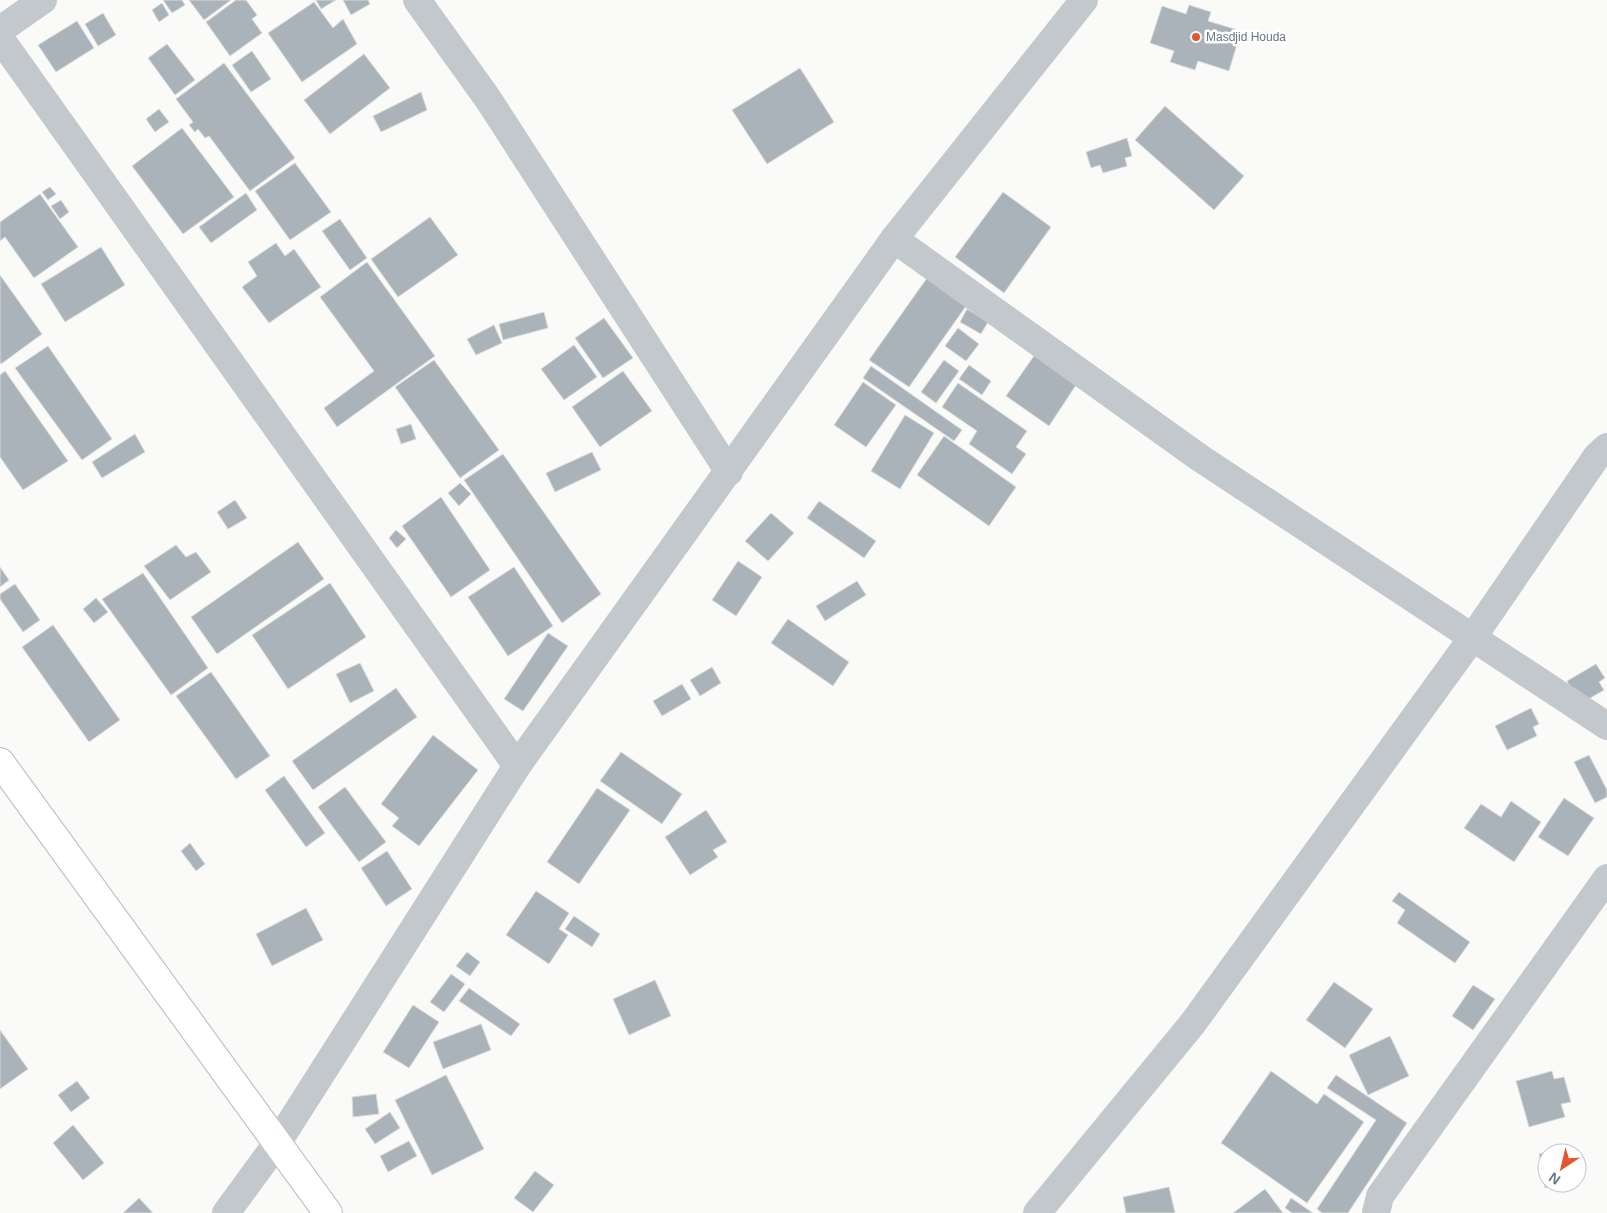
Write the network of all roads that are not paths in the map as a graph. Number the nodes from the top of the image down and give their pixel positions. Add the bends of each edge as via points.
1 (43, 0) edge
2 (417, 0) edge
3 (1084, 0) edge
4 (0, 30) edge
5 (0, 38) edge
6 (894, 239) junction
7 (1607, 447) edge
8 (728, 472) junction
9 (1473, 637) junction
10 (1607, 726) edge
11 (0, 762) edge
12 (517, 766) junction
13 (1607, 878) edge
14 (278, 1142) junction
15 (226, 1213) edge
16 (328, 1213) edge
17 (1037, 1213) edge
18 (1376, 1213) edge

1 - 4 street
2 - 8 street via 488,99
3 - 6 street
5 - 12 street
6 - 8 street
6 - 9 street via 1200,458
7 - 9 street via 1597,456
8 - 12 street
9 - 10 street
9 - 17 street via 1193,1023
11 - 14 street
12 - 14 street
13 - 18 street via 1380,1196
14 - 15 street
14 - 16 street

